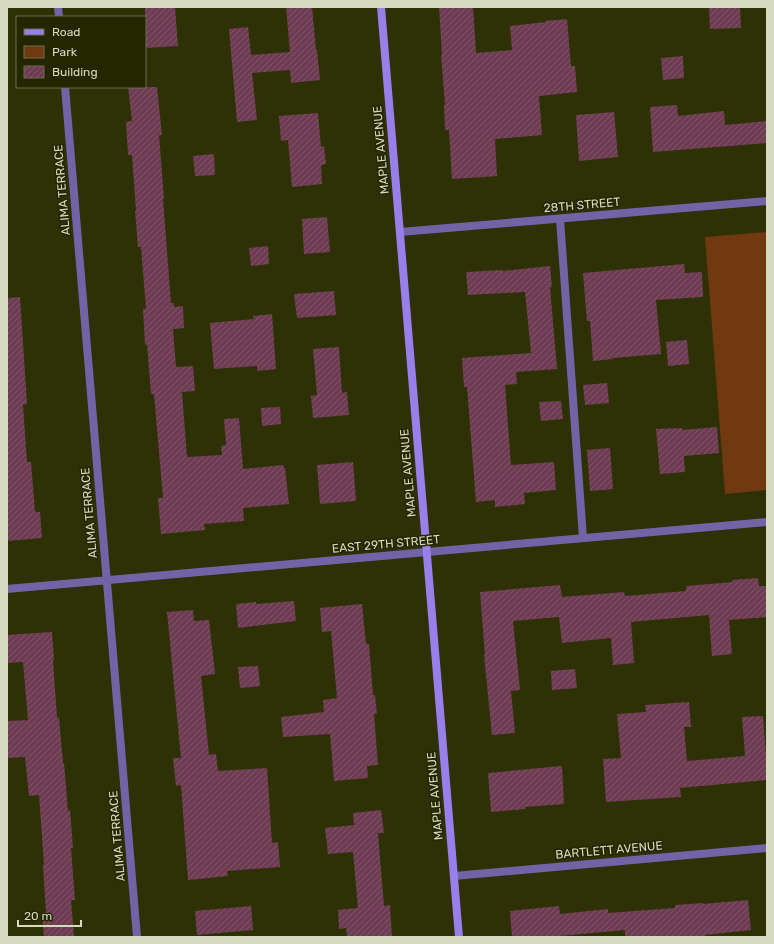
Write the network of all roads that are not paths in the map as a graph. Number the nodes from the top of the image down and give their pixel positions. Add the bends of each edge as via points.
1 (380, 7) edge
2 (65, 88) edge
3 (767, 201) edge
4 (560, 219) junction
5 (400, 232) junction
6 (767, 522) edge
7 (583, 538) junction
8 (427, 552) junction
9 (107, 580) junction
10 (7, 589) edge
11 (767, 848) edge
12 (454, 876) junction
13 (137, 937) edge
14 (459, 937) edge

1 - 5 street, MAPLE AVENUE
2 - 9 street, ALIMA TERRACE
3 - 4 street, 28TH STREET
4 - 5 street, 28TH STREET
4 - 7 street
5 - 8 street, MAPLE AVENUE
6 - 7 street, EAST 29TH STREET
7 - 8 street, EAST 29TH STREET
8 - 9 street, EAST 29TH STREET
8 - 12 street, MAPLE AVENUE
9 - 10 street, EAST 29TH STREET
9 - 13 street, ALIMA TERRACE
11 - 12 street, BARTLETT AVENUE
12 - 14 street, MAPLE AVENUE

